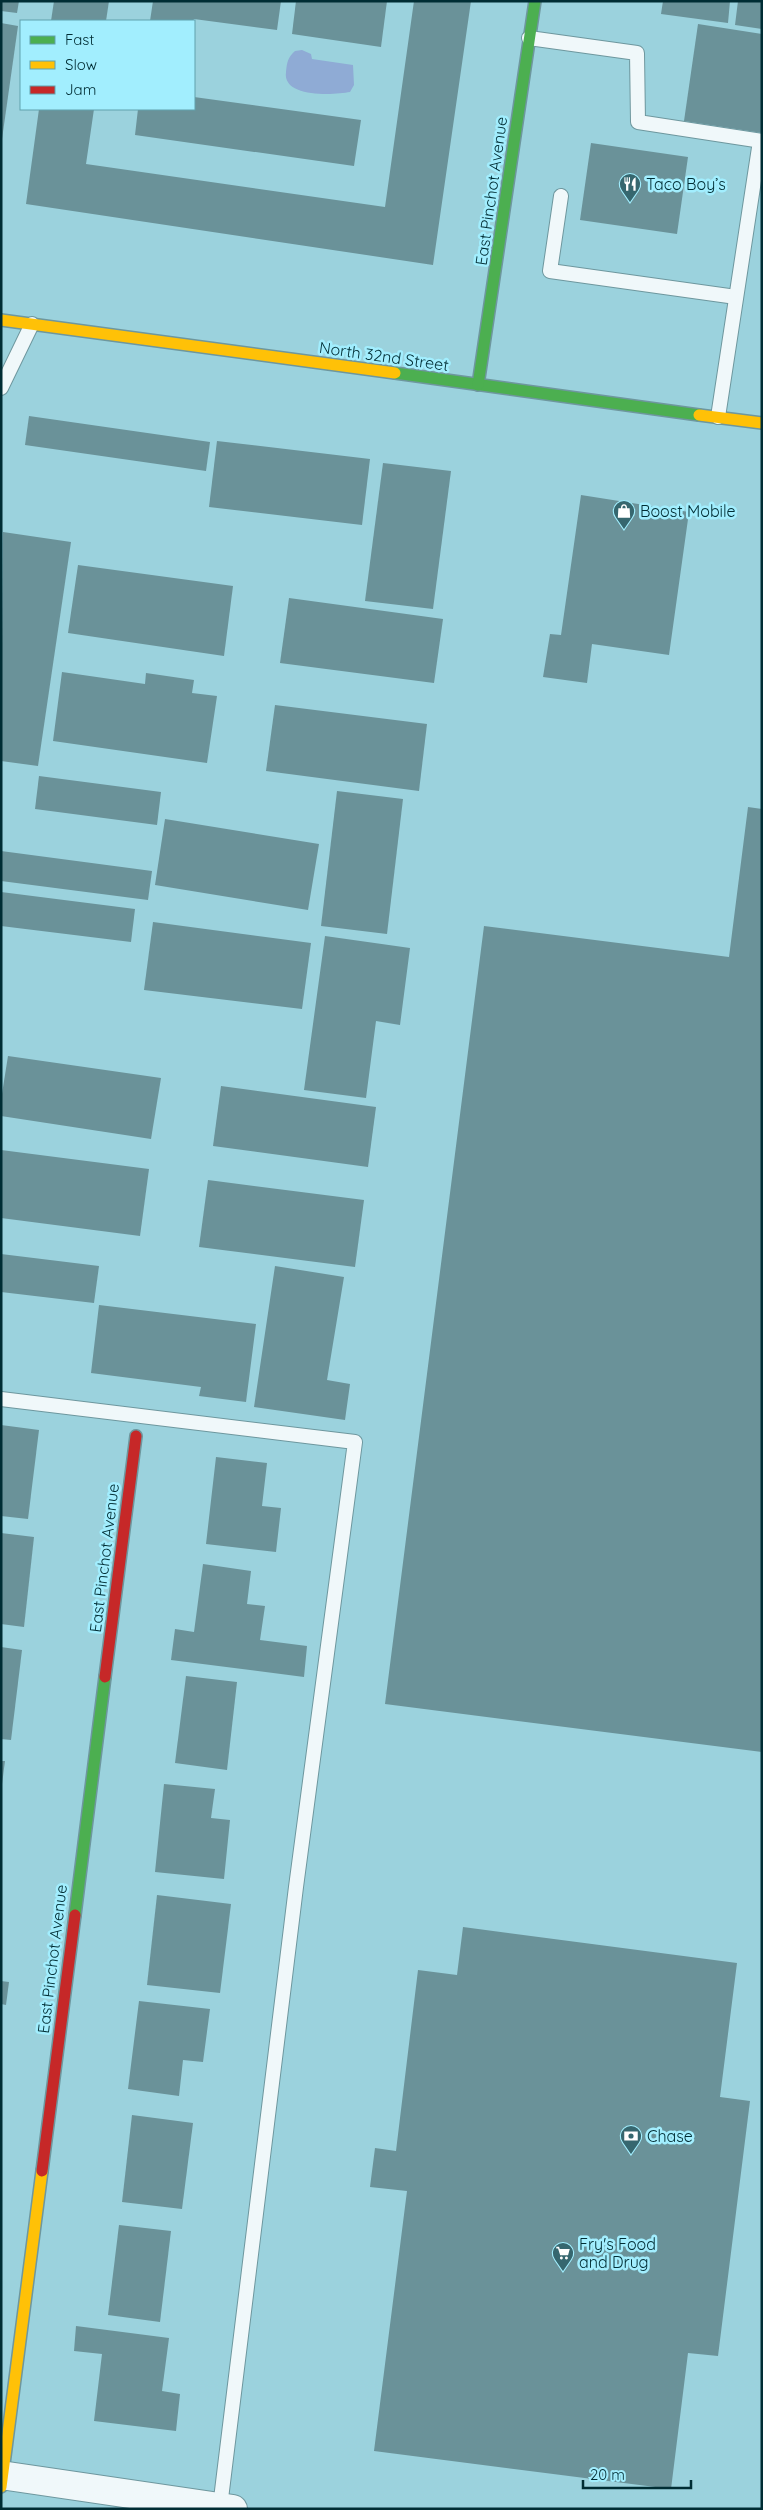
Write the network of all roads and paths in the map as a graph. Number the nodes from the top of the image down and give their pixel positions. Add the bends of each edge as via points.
1 (535, 1) edge
2 (529, 38) junction
3 (761, 141) edge
4 (561, 196) dead end
5 (736, 297) junction
6 (1, 320) edge
7 (32, 324) junction
8 (478, 386) junction
9 (1, 388) edge
10 (718, 417) junction
11 (762, 423) edge
12 (1, 1399) edge
13 (136, 1436) dead end
14 (2, 2479) edge
15 (226, 2508) edge

1 - 2 street, East Pinchot Avenue
2 - 3 lane via 637,52 638,122
2 - 8 street, East Pinchot Avenue
3 - 5 lane
4 - 5 lane via 550,272
5 - 10 lane
6 - 7 street, North 32nd Street
7 - 8 street, North 32nd Street
7 - 9 lane
8 - 10 street, North 32nd Street
10 - 11 street, North 32nd Street
12 - 15 lane via 356,1442 298,1877
13 - 14 street, East Pinchot Avenue
14 - 15 street

